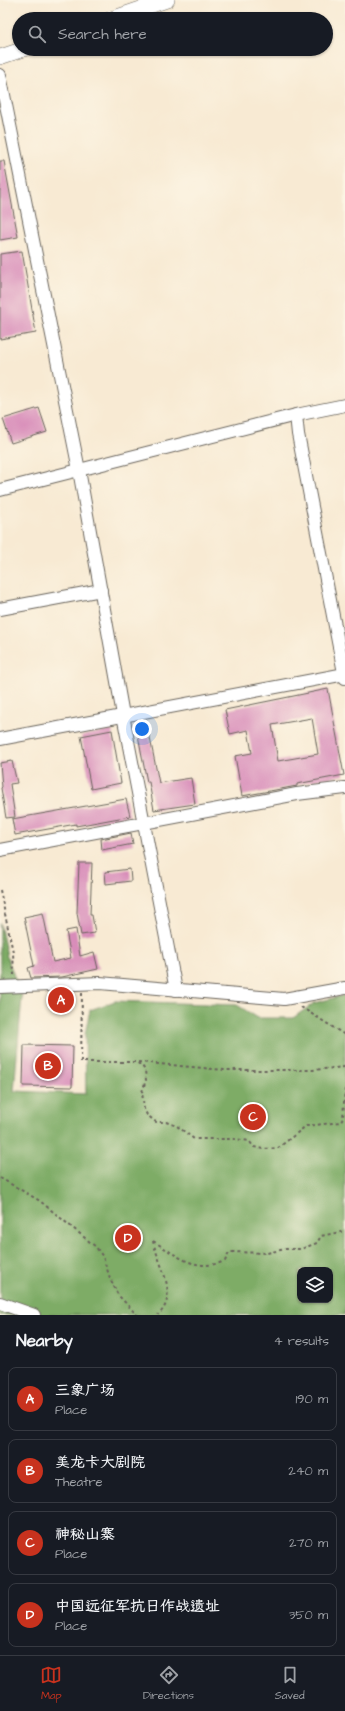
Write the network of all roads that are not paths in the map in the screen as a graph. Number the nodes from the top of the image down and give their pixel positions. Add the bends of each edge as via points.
1 (167, 0) edge
2 (132, 12) edge
3 (12, 53) edge
4 (0, 57) edge
5 (0, 75) edge
6 (345, 405) edge
7 (296, 415) junction
8 (79, 470) junction
9 (0, 490) edge
10 (101, 590) junction
11 (0, 609) edge
12 (345, 674) edge
13 (345, 678) edge
14 (124, 715) junction
15 (0, 739) edge
16 (345, 788) edge
17 (144, 823) junction
18 (0, 850) edge
19 (0, 987) edge
20 (345, 988) edge
21 (176, 990) junction
22 (0, 1303) edge
23 (34, 1315) edge

1 - 2 main road
3 - 4 main road
5 - 8 street
6 - 7 street
7 - 8 street
7 - 12 street
8 - 9 street
8 - 10 street
10 - 11 street
10 - 14 street
12 - 13 street
12 - 14 street
14 - 15 street
14 - 17 street
16 - 17 street via 297,794
17 - 18 street
17 - 21 street
19 - 21 street via 100,982
20 - 21 street via 284,999
22 - 23 street

